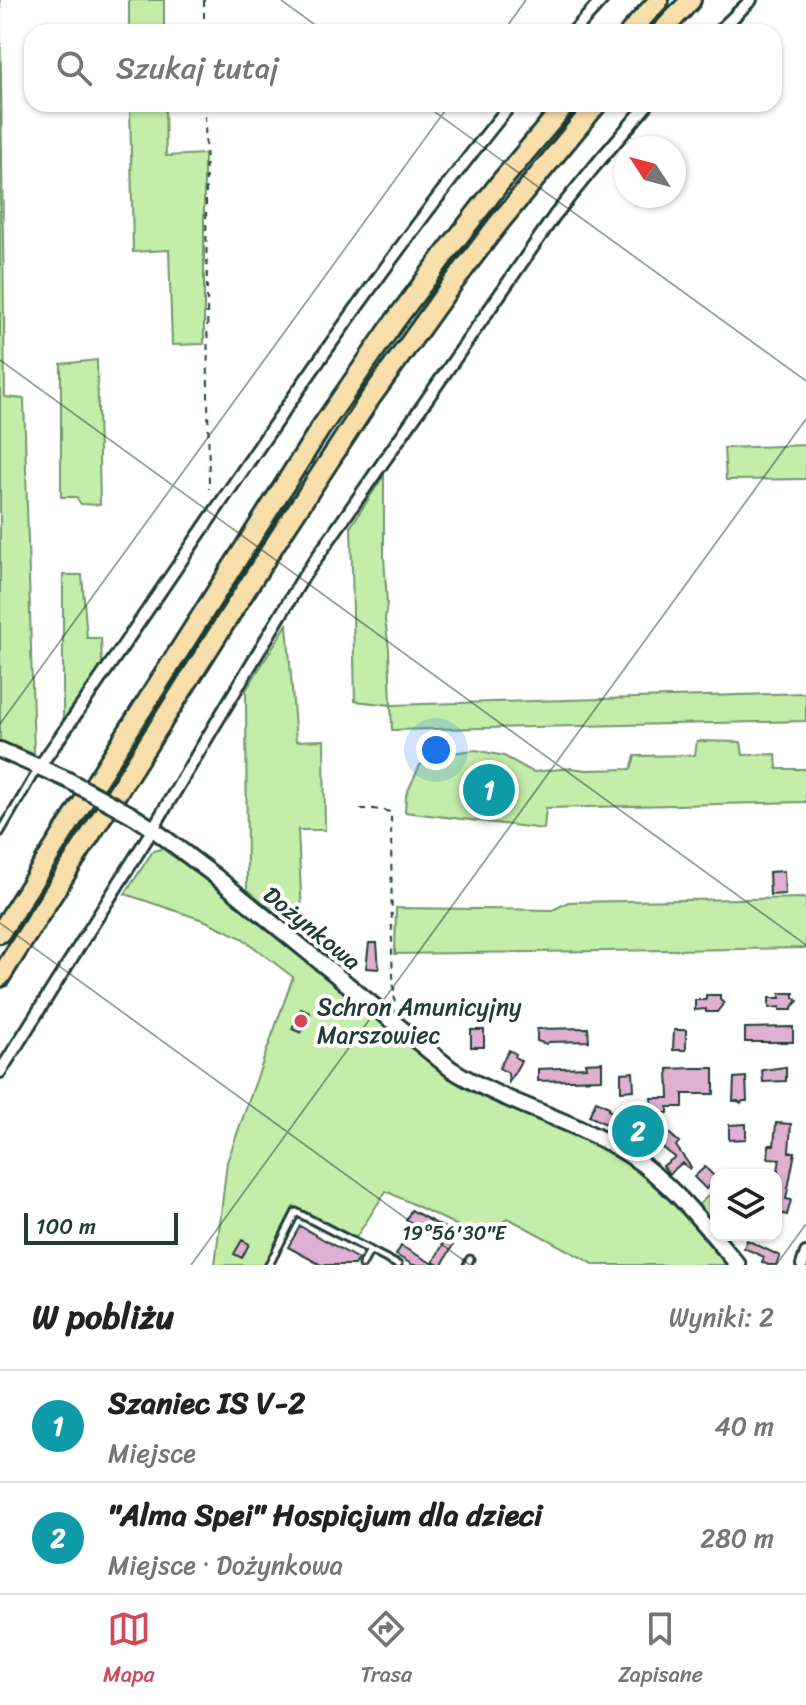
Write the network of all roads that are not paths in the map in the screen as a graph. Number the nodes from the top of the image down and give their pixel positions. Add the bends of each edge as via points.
1 (602, 0) edge
2 (659, 0) edge
3 (691, 0) edge
4 (751, 0) edge
5 (580, 24) edge
6 (637, 24) edge
7 (668, 24) edge
8 (726, 24) edge
9 (505, 112) edge
10 (559, 112) edge
11 (590, 112) edge
12 (641, 112) edge
13 (0, 750) edge
14 (39, 767) junction
15 (153, 829) junction
16 (0, 833) edge
17 (0, 933) edge
18 (0, 977) edge
19 (0, 1072) edge
20 (370, 1250) junction
21 (806, 1253) edge
22 (395, 1264) edge
23 (269, 1265) edge
24 (362, 1265) edge
25 (738, 1265) edge
26 (802, 1265) edge

1 - 5 street
2 - 6 highway
3 - 7 highway
4 - 8 street
9 - 14 street via 356,309
10 - 17 highway via 445,254 320,429
11 - 18 highway via 490,235 369,400
12 - 15 street via 555,215 304,576
13 - 14 street, Dożynkowa
14 - 15 street, Dożynkowa, bridge
14 - 16 lane
15 - 19 street
15 - 25 street, Dożynkowa via 466,1079 628,1154 671,1190
20 - 22 lane
20 - 23 lane via 296,1212
20 - 24 lane
21 - 26 street

